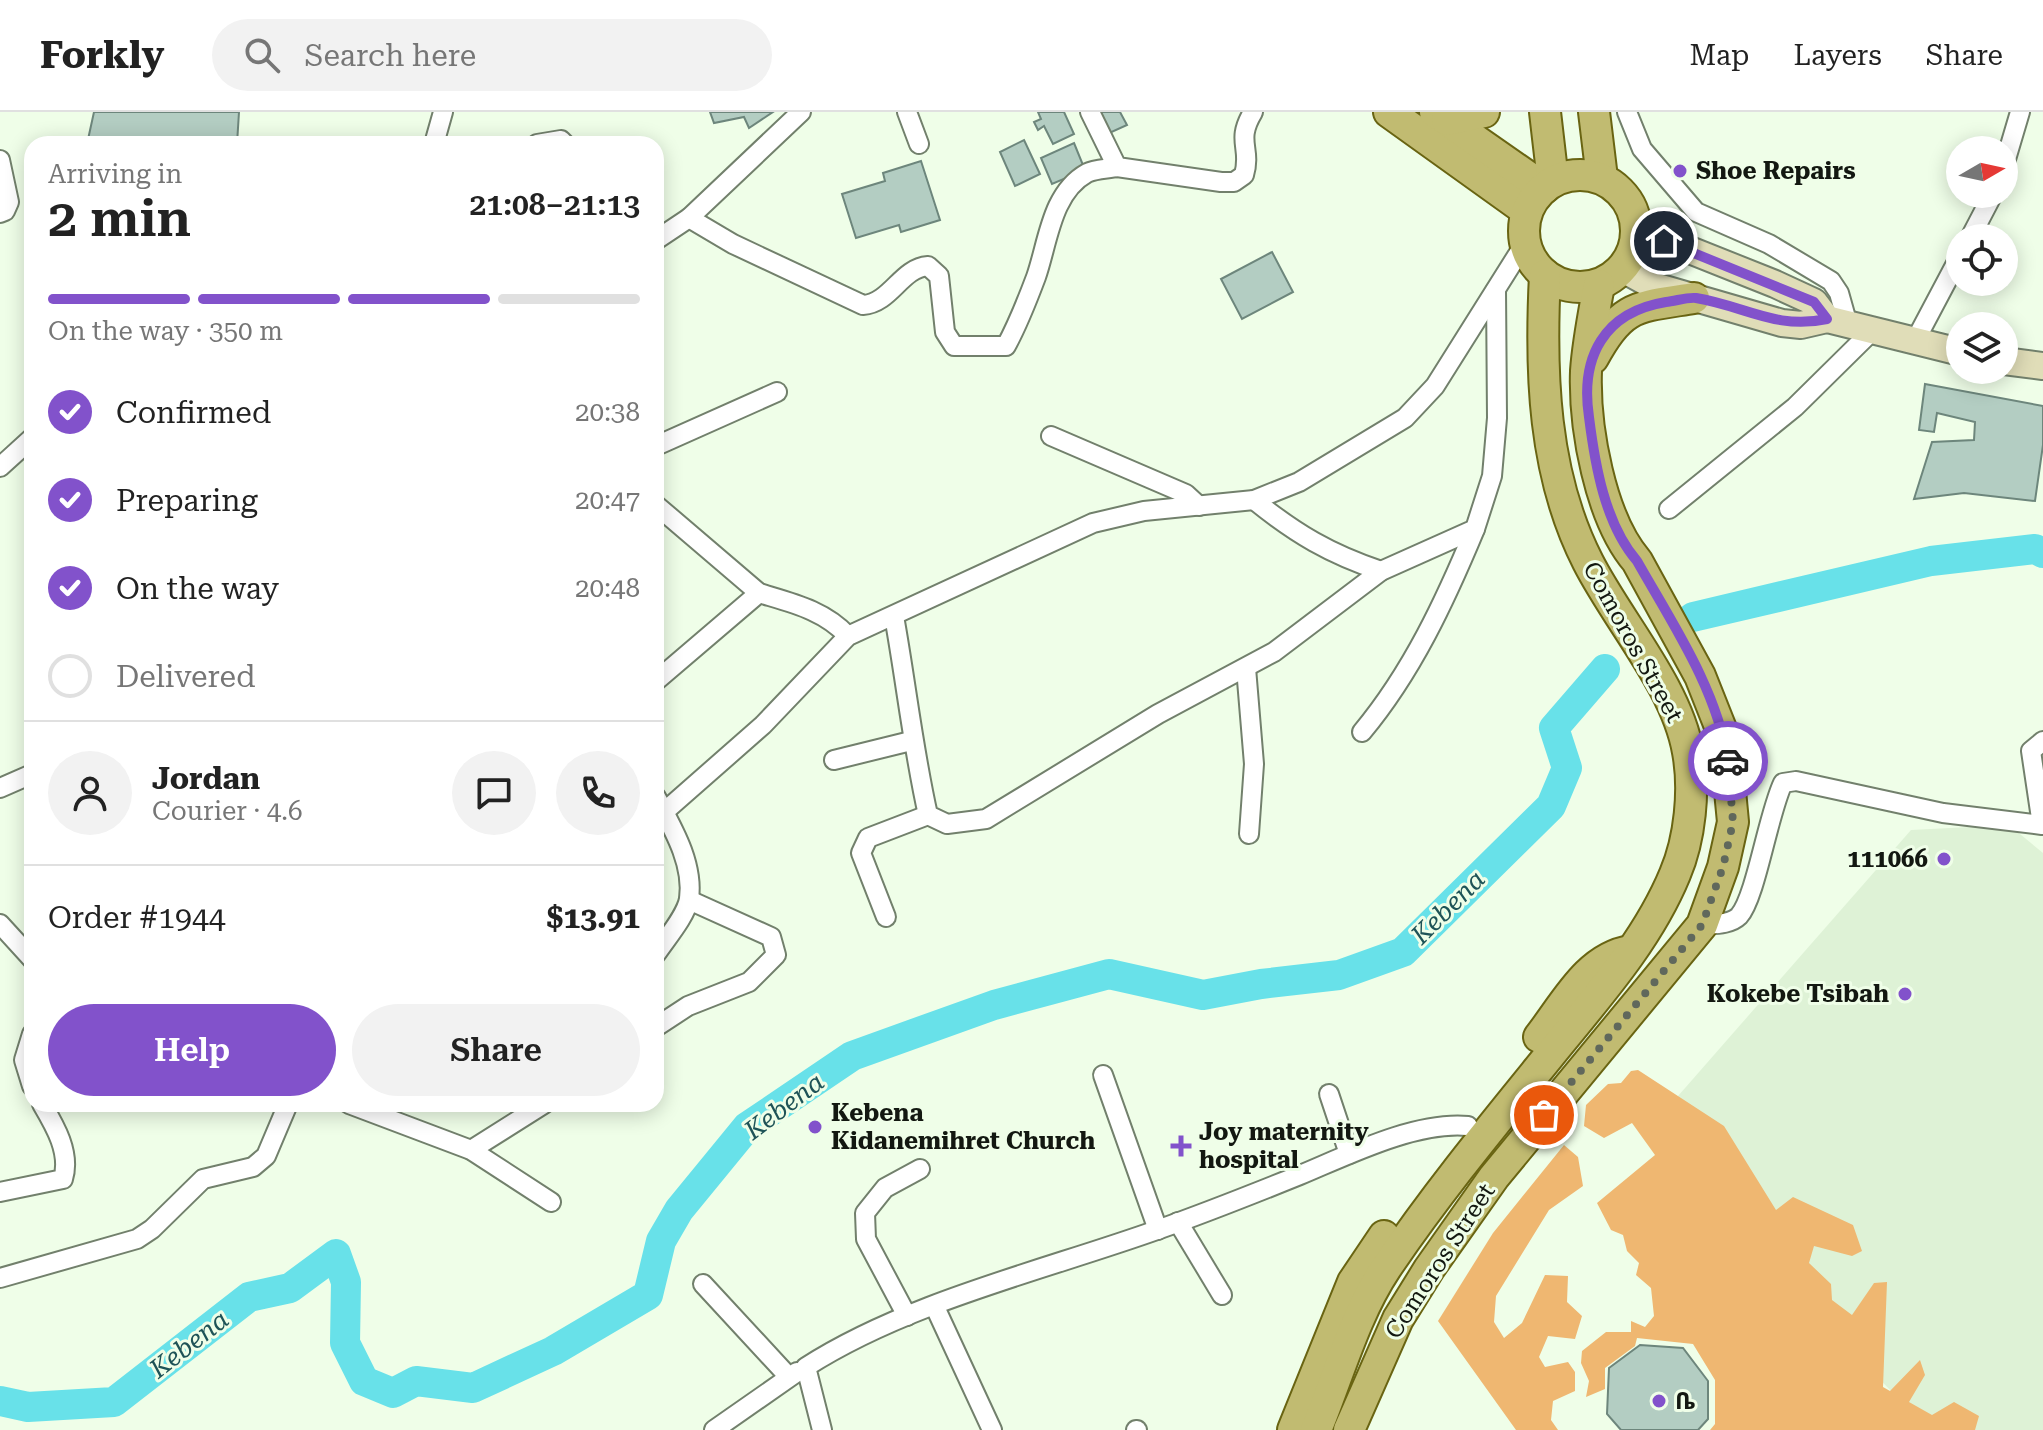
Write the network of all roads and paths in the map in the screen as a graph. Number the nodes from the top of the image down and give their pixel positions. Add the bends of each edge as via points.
1 (443, 112) edge
2 (801, 112) edge
3 (907, 112) edge
4 (1090, 112) edge
5 (1253, 112) edge
6 (1389, 112) edge
7 (1484, 112) edge
8 (1545, 112) edge
9 (1594, 112) edge
10 (1627, 112) edge
11 (2020, 112) edge
12 (1441, 116) edge
13 (436, 136) edge
14 (2013, 136) edge
15 (919, 144) dead end
16 (0, 160) edge
17 (1117, 167) junction
18 (1602, 178) junction
19 (1542, 193) junction
20 (0, 213) edge
21 (689, 218) junction
22 (1637, 229) junction
23 (664, 235) edge
24 (1525, 243) junction
25 (1545, 275) junction
26 (1611, 277) junction
27 (1946, 282) edge
28 (1496, 290) junction
29 (1694, 298) junction
30 (1849, 326) junction
31 (1915, 341) junction
32 (1946, 349) edge
33 (2018, 363) edge
34 (2043, 366) edge
35 (1586, 370) junction
36 (777, 392) dead end
37 (1051, 436) dead end
38 (664, 442) edge
39 (24, 445) edge
40 (0, 467) edge
41 (1254, 500) junction
42 (1199, 506) junction
43 (1669, 509) dead end
44 (664, 512) edge
45 (1475, 529) junction
46 (1381, 571) junction
47 (759, 593) junction
48 (894, 616) junction
49 (848, 636) junction
50 (1246, 668) junction
51 (664, 674) edge
52 (1362, 732) dead end
53 (911, 741) junction
54 (2043, 741) edge
55 (834, 760) dead end
56 (24, 778) edge
57 (0, 788) edge
58 (664, 802) edge
59 (664, 812) edge
60 (928, 815) junction
61 (2042, 826) edge
62 (1249, 834) dead end
63 (689, 900) junction
64 (886, 917) dead end
65 (0, 924) edge
66 (1702, 925) junction
67 (664, 941) edge
68 (24, 950) edge
69 (1630, 951) junction
70 (664, 1022) edge
71 (1103, 1075) dead end
72 (1329, 1094) dead end
73 (46, 1112) edge
74 (285, 1112) edge
75 (370, 1112) edge
76 (531, 1112) edge
77 (1468, 1126) junction
78 (471, 1150) junction
79 (1349, 1154) junction
80 (920, 1169) dead end
81 (0, 1192) edge
82 (551, 1202) dead end
83 (1178, 1222) junction
84 (1158, 1230) junction
85 (0, 1278) edge
86 (703, 1284) dead end
87 (1222, 1295) dead end
88 (935, 1307) junction
89 (907, 1316) junction
90 (806, 1367) junction
91 (789, 1377) junction
92 (714, 1430) edge
93 (822, 1430) edge
94 (992, 1430) edge
95 (1293, 1430) edge
96 (1316, 1430) edge
97 (1349, 1430) edge

1 - 13 street
2 - 21 street
3 - 15 street
4 - 17 street
5 - 17 street via 1243,129 1248,161 1244,175 1234,182
6 - 19 main road
7 - 12 main road
8 - 19 main road
9 - 18 main road
10 - 30 street via 1642,149 1696,212 1769,244 1831,281
11 - 14 street
12 - 19 main road
16 - 20 street via 9,202
17 - 21 street via 1087,173 1065,193 1014,331 1006,346 994,349 954,346 945,332 939,276 928,266 917,267 876,304 863,305 774,265
18 - 19 main road via 1577,175
18 - 22 main road via 1628,200
19 - 24 main road
21 - 23 street
22 - 26 main road via 1635,243
22 - 30 main road via 1775,284
24 - 25 main road
24 - 28 street
25 - 26 main road via 1570,286
25 - 69 main road, Comoros Street via 1544,381 1566,512 1588,562 1671,703 1688,751 1687,828 1677,871
26 - 29 main road
26 - 35 main road, Comoros Street
27 - 31 street
28 - 41 street via 1435,386 1405,418 1299,482
28 - 45 street via 1496,432 1492,476
29 - 30 main road via 1782,323
29 - 35 main road via 1636,308 1616,319
30 - 31 main road
30 - 43 street via 1795,407
31 - 32 main road
33 - 34 main road
35 - 66 main road, Comoros Street via 1593,452 1606,501 1627,549 1700,676 1725,739 1733,822
36 - 38 street
37 - 42 street via 1186,494
39 - 40 street
41 - 42 street
41 - 46 street via 1334,555
42 - 48 street via 1093,523
44 - 47 street
45 - 46 street
45 - 52 street via 1427,635 1388,701
46 - 50 street
47 - 49 street via 812,609
47 - 51 street
48 - 49 street
48 - 53 street
49 - 58 street via 763,725
50 - 60 street via 1158,714 986,819 947,824
50 - 62 street via 1254,764
53 - 55 street
53 - 60 street
54 - 61 street via 2031,751
56 - 57 street
59 - 63 street via 677,833
60 - 64 street via 862,845
61 - 66 street via 1943,813 1796,781 1783,783 1739,916
63 - 67 street
63 - 70 street via 771,937 776,955 749,982 688,1006
65 - 68 street
66 - 97 main road, Comoros Street via 1551,1106 1445,1246 1398,1319
69 - 77 main road via 1612,954 1594,966
69 - 96 main road, Comoros Street via 1384,1271
71 - 84 street
72 - 79 street
73 - 81 street via 66,1160 63,1179
74 - 85 street via 266,1156 253,1167 203,1179 137,1239
75 - 78 street
76 - 78 street
77 - 79 street via 1428,1128
77 - 95 main road via 1353,1282
78 - 82 street
79 - 83 street
80 - 89 street via 885,1188 865,1213 866,1239
83 - 84 street
83 - 87 street
84 - 88 street
86 - 91 street
88 - 89 street
88 - 94 street
89 - 90 street
90 - 91 street
90 - 93 street
91 - 92 street

